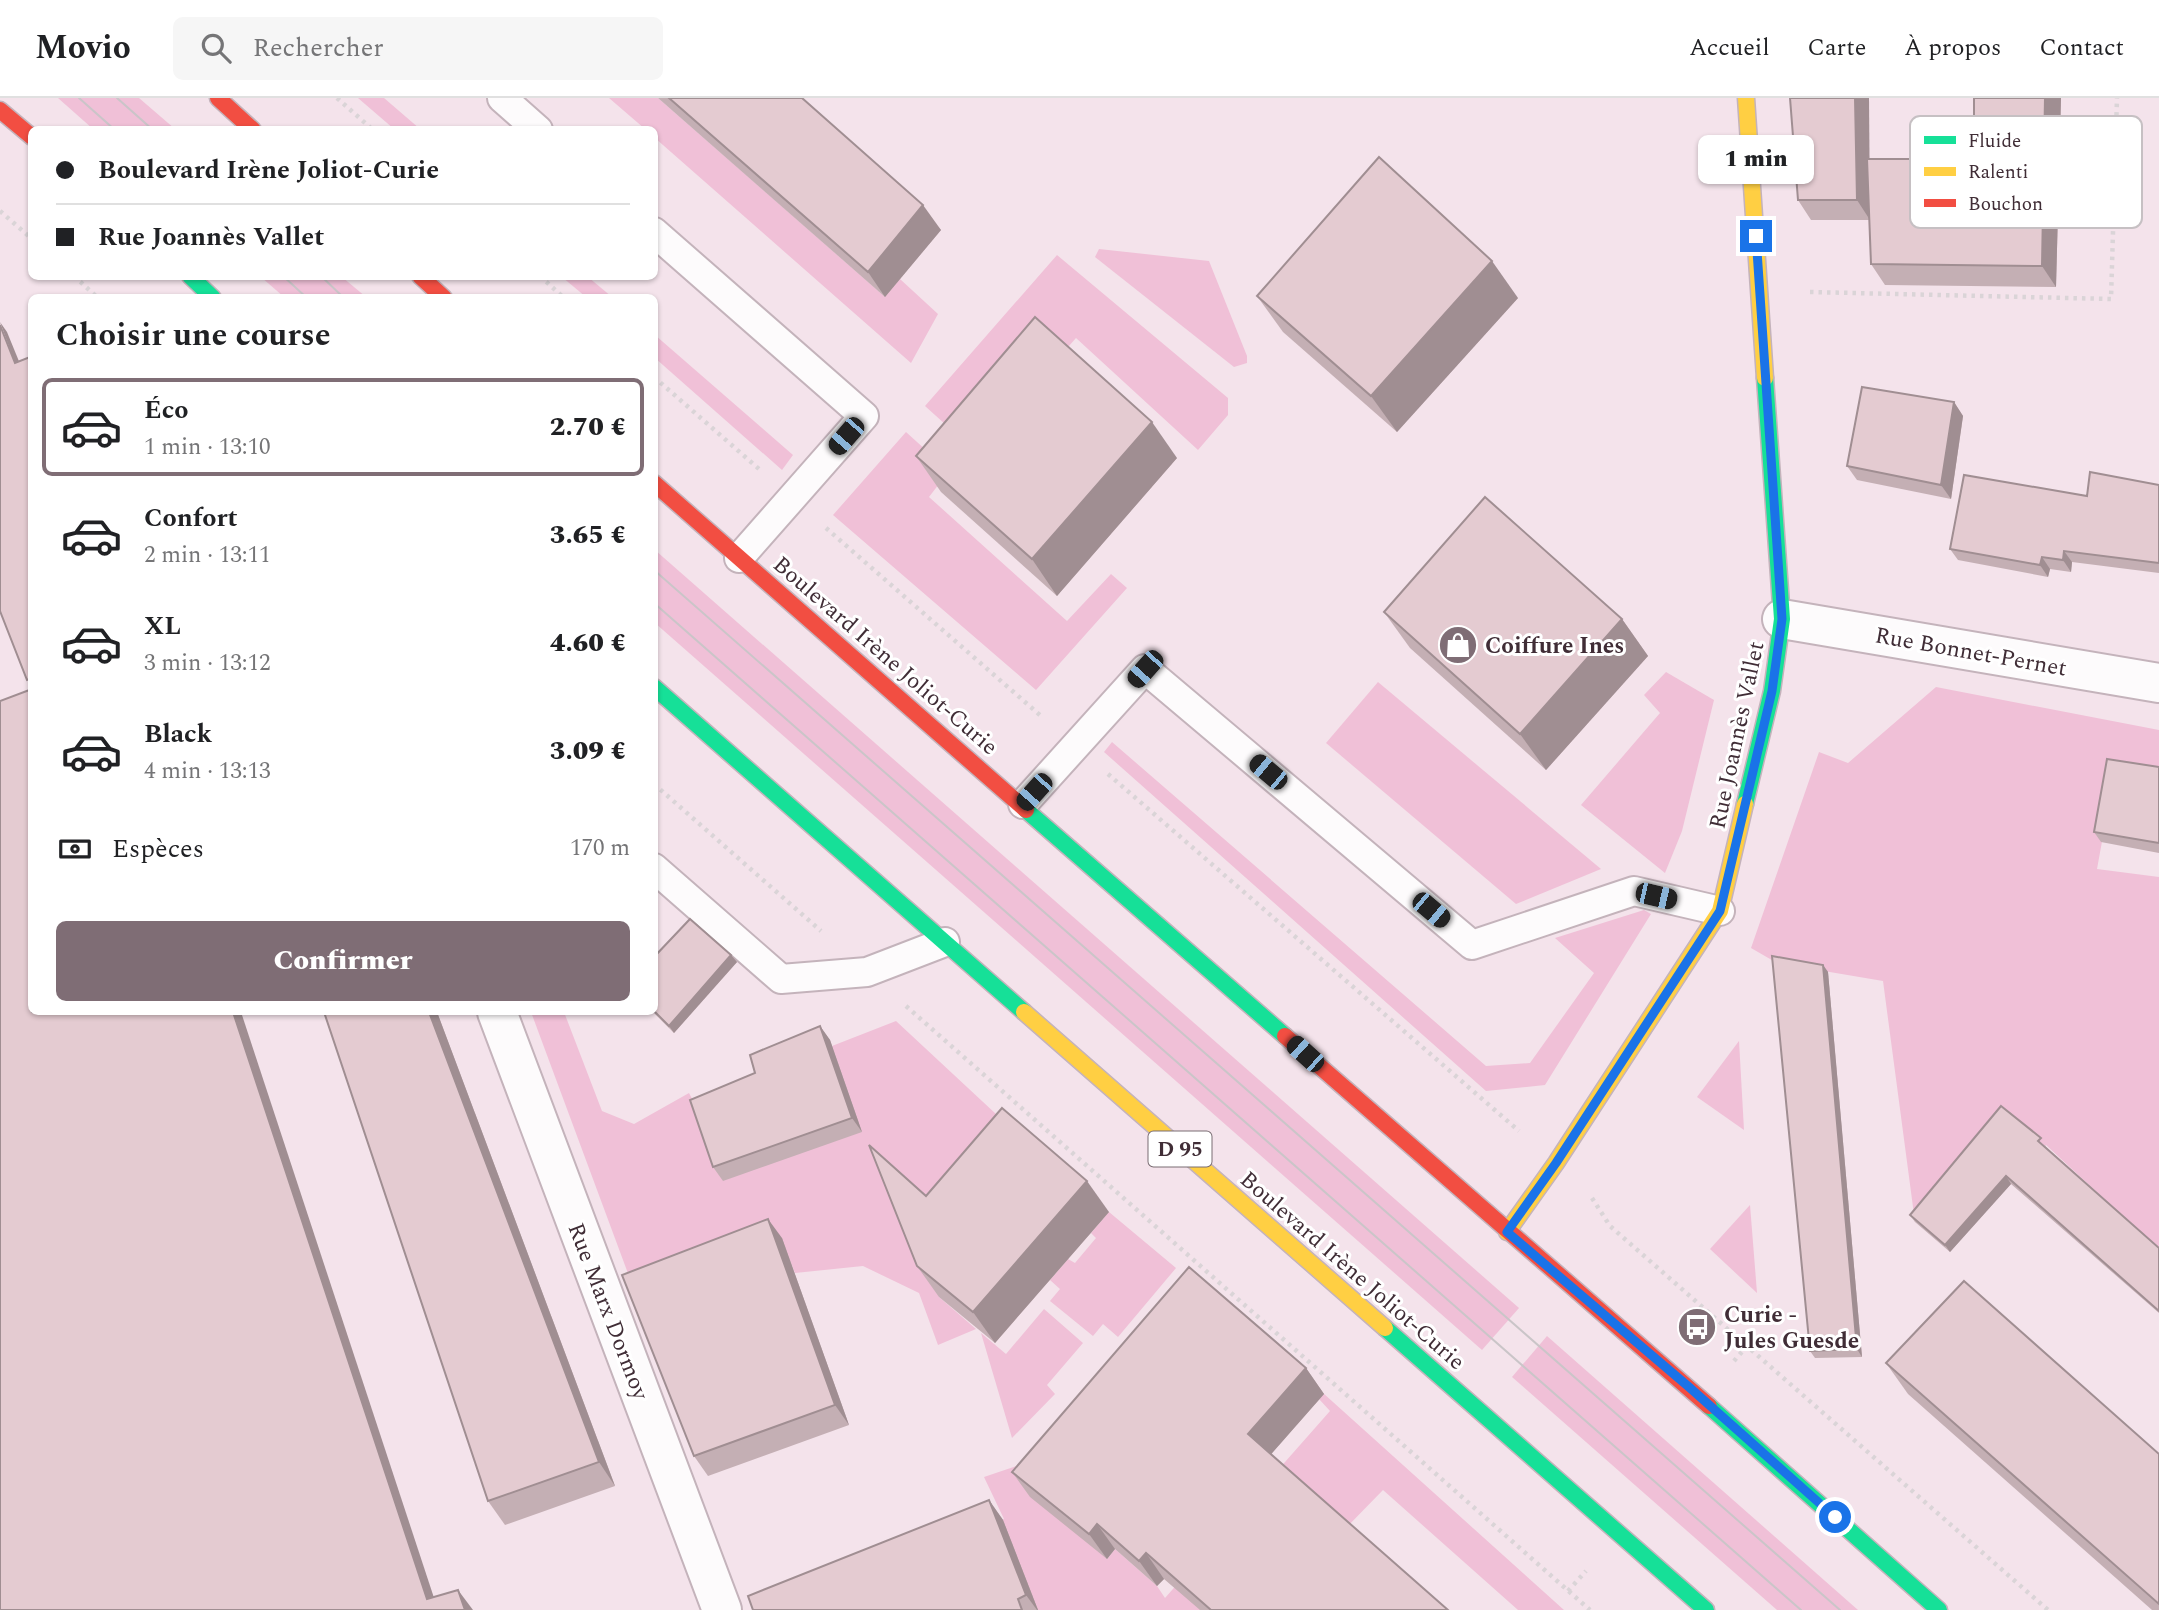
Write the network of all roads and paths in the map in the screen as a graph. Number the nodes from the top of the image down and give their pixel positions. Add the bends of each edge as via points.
1 (218, 98) edge
2 (337, 98) edge
3 (502, 98) edge
4 (1746, 98) edge
5 (2117, 98) edge
6 (0, 110) edge
7 (2116, 116) edge
8 (249, 126) edge
9 (368, 126) edge
10 (534, 126) edge
11 (28, 134) edge
12 (0, 211) edge
13 (2113, 228) edge
14 (28, 236) edge
15 (658, 236) edge
16 (78, 280) edge
17 (194, 280) edge
18 (425, 280) edge
19 (544, 280) edge
20 (1760, 291) junction
21 (94, 294) edge
22 (209, 294) edge
23 (440, 294) edge
24 (560, 294) edge
25 (658, 487) edge
26 (739, 558) junction
27 (1782, 619) junction
28 (2159, 683) edge
29 (658, 691) edge
30 (658, 788) edge
31 (1023, 804) junction
32 (658, 871) edge
33 (1720, 911) junction
34 (945, 942) junction
35 (867, 972) junction
36 (498, 1015) edge
37 (1556, 1163) junction
38 (1507, 1232) junction
39 (1747, 1346) junction
40 (1728, 1368) dead end
41 (1591, 1566) dead end
42 (1568, 1591) junction
43 (722, 1610) edge
44 (1590, 1610) edge
45 (1706, 1610) edge
46 (1940, 1610) edge
47 (2048, 1610) edge

1 - 8 main road
2 - 9 path
3 - 10 lane
4 - 20 main road, Rue Joannès Vallet
5 - 7 path
6 - 11 main road
12 - 14 path
13 - 20 path via 2111,299
15 - 26 lane via 864,416
16 - 21 path
17 - 22 main road
18 - 23 main road
19 - 24 path
20 - 27 main road, Rue Joannès Vallet
25 - 26 main road, Boulevard Irène Joliot-Curie
26 - 31 main road, Boulevard Irène Joliot-Curie
27 - 28 street, Rue Bonnet-Pernet
27 - 33 main road, Rue Joannès Vallet via 1772,691
29 - 34 main road, Boulevard Irène Joliot-Curie / D 95
30 - 35 path
31 - 33 lane via 1145,669 1472,945 1634,891
31 - 38 main road, Boulevard Irène Joliot-Curie
32 - 35 lane via 781,979
33 - 37 main road, Rue Joannès Vallet
34 - 35 lane
34 - 45 main road, Boulevard Irène Joliot-Curie / D 95
35 - 42 path
36 - 43 street, Rue Marx Dormoy
37 - 38 main road, Rue Joannès Vallet
37 - 39 path via 1581,1182 1611,1226
38 - 46 main road, Boulevard Irène Joliot-Curie
39 - 40 path
39 - 47 path
41 - 42 path
42 - 44 path

